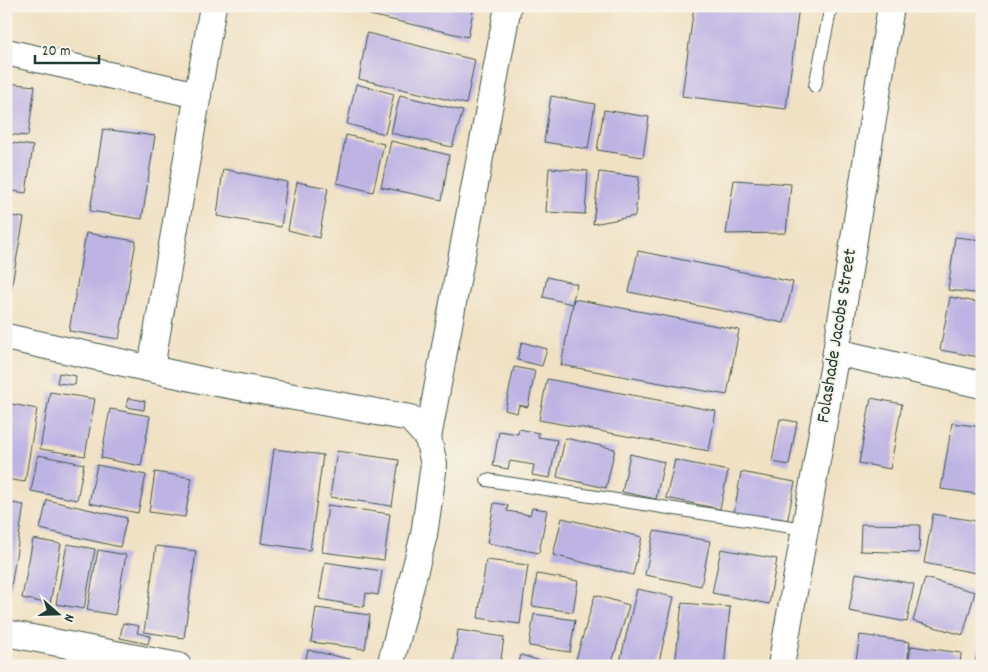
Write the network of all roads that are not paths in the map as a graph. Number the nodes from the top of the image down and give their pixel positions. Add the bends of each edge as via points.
1 (213, 6) edge
2 (508, 6) edge
3 (831, 6) edge
4 (891, 6) edge
5 (6, 52) edge
6 (815, 86) dead end
7 (198, 95) junction
8 (6, 337) edge
9 (836, 352) junction
10 (151, 368) junction
11 (982, 385) edge
12 (428, 438) junction
13 (487, 480) dead end
14 (805, 529) junction
15 (6, 633) edge
16 (178, 666) edge
17 (390, 666) edge
18 (781, 666) edge

1 - 7 street
2 - 12 street
3 - 6 lane
4 - 9 street, Folashade Jacobs Street
5 - 7 street
7 - 10 street
8 - 10 street
9 - 11 street
9 - 14 street, Folashade Jacobs Street
10 - 12 street via 410,418
12 - 17 street via 434,464 424,535
13 - 14 lane
14 - 18 street, Folashade Jacobs Street
15 - 16 street

